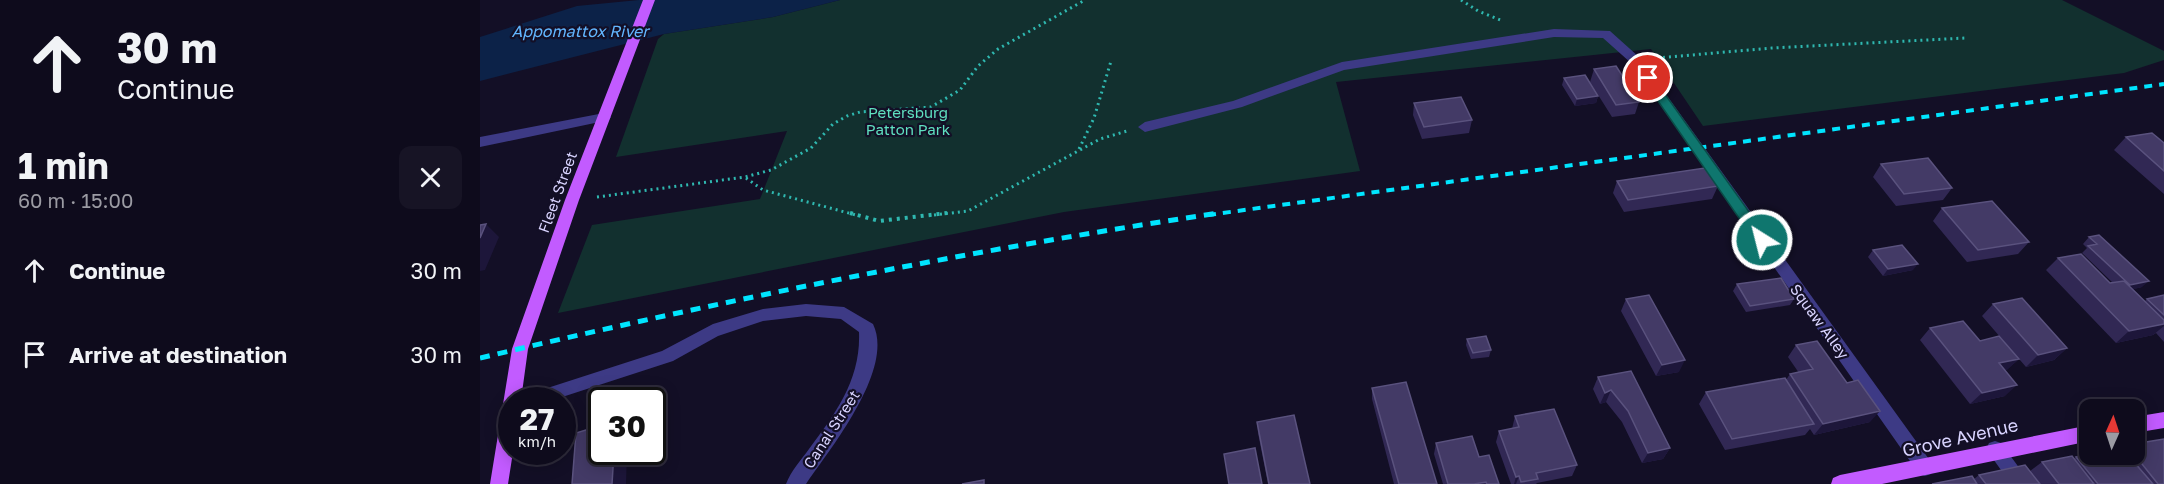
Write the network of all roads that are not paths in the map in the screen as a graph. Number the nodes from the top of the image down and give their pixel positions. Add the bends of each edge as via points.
1 (649, 0) edge
2 (604, 117) junction
3 (1145, 127) road end
4 (480, 142) edge
5 (514, 387) edge
6 (572, 387) edge
7 (2164, 420) edge
8 (2145, 423) edge
9 (2079, 435) edge
10 (1995, 449) junction
11 (502, 465) edge
12 (1925, 468) junction
13 (499, 484) edge
14 (795, 484) edge
15 (1840, 484) edge
16 (2022, 484) edge

1 - 2 main road, Fleet Street
2 - 4 street
2 - 5 main road, Fleet Street via 520,349
3 - 12 street, Squaw Alley via 1237,104 1342,66 1539,36 1606,34 1635,60
6 - 14 street, Canal Street via 667,356 713,331 763,315 806,310 844,313 867,329 870,349 856,396
7 - 8 main road
9 - 10 main road, Grove Avenue
10 - 12 main road, Grove Avenue
10 - 16 street
11 - 13 main road, Fleet Street
12 - 15 main road, Grove Avenue

